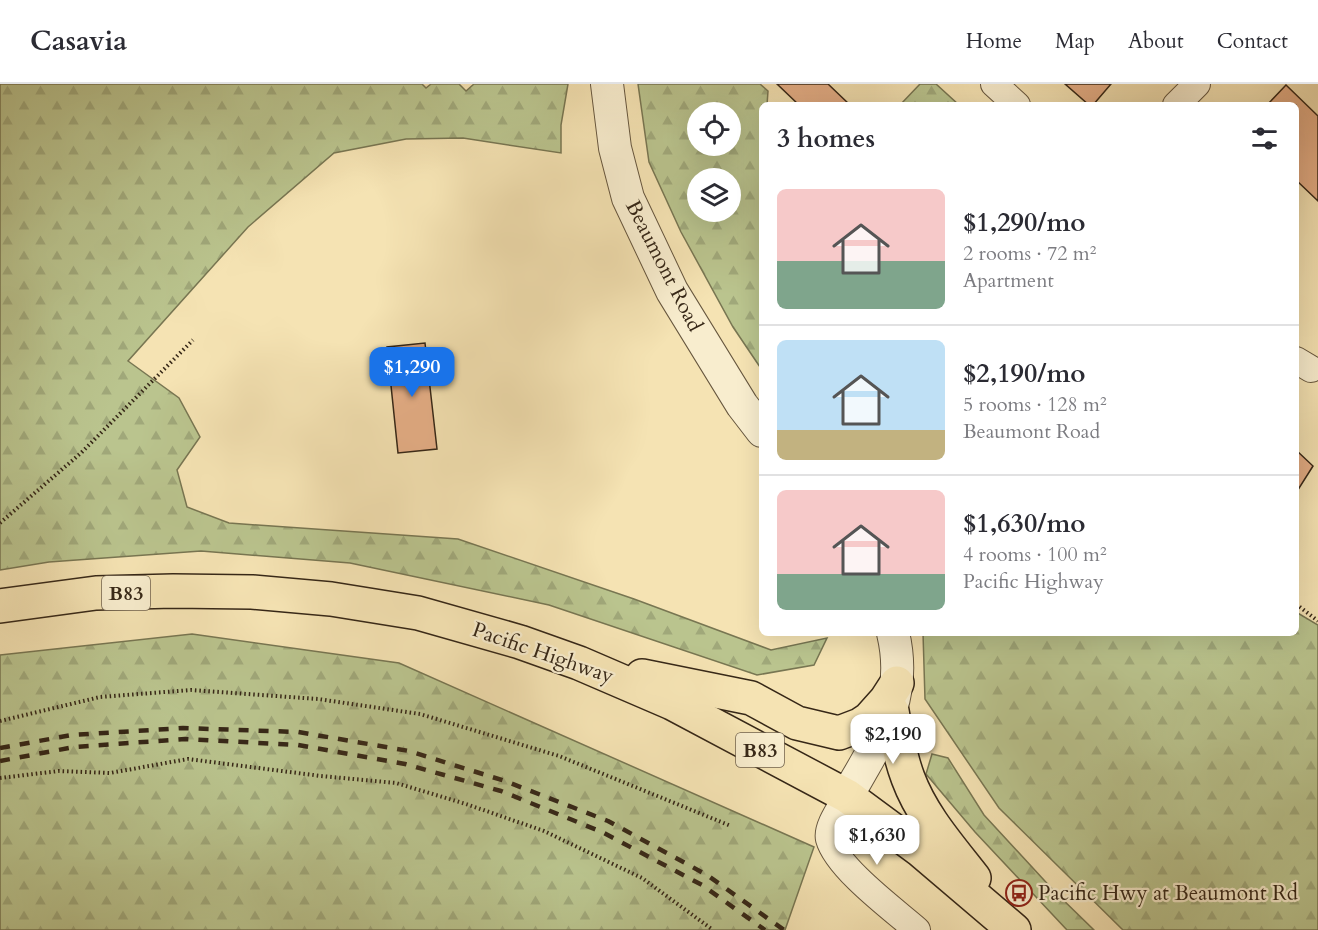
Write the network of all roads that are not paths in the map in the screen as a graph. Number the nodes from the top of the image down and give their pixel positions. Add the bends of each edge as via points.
1 (607, 84) edge
2 (994, 84) edge
3 (1197, 84) edge
4 (1014, 102) edge
5 (1179, 102) edge
6 (759, 427) edge
7 (0, 606) edge
8 (894, 636) edge
9 (579, 663) junction
10 (894, 697) junction
11 (847, 796) junction
12 (1011, 926) edge
13 (917, 930) edge

1 - 6 street, Beaumont Road via 615,148 628,198 672,291
2 - 4 street
3 - 5 street
7 - 9 main road, Pacific Highway / B83 via 96,594 173,591 331,599 429,616
8 - 10 street via 899,668
9 - 10 main road via 752,698 797,723 839,733 860,725
9 - 11 main road, Pacific Highway / B83 via 672,703
10 - 11 street via 881,736
10 - 12 main road via 898,747 909,780 930,820
11 - 12 main road, Pacific Highway / B83 via 920,850
11 - 13 street via 830,828 829,838 843,863

